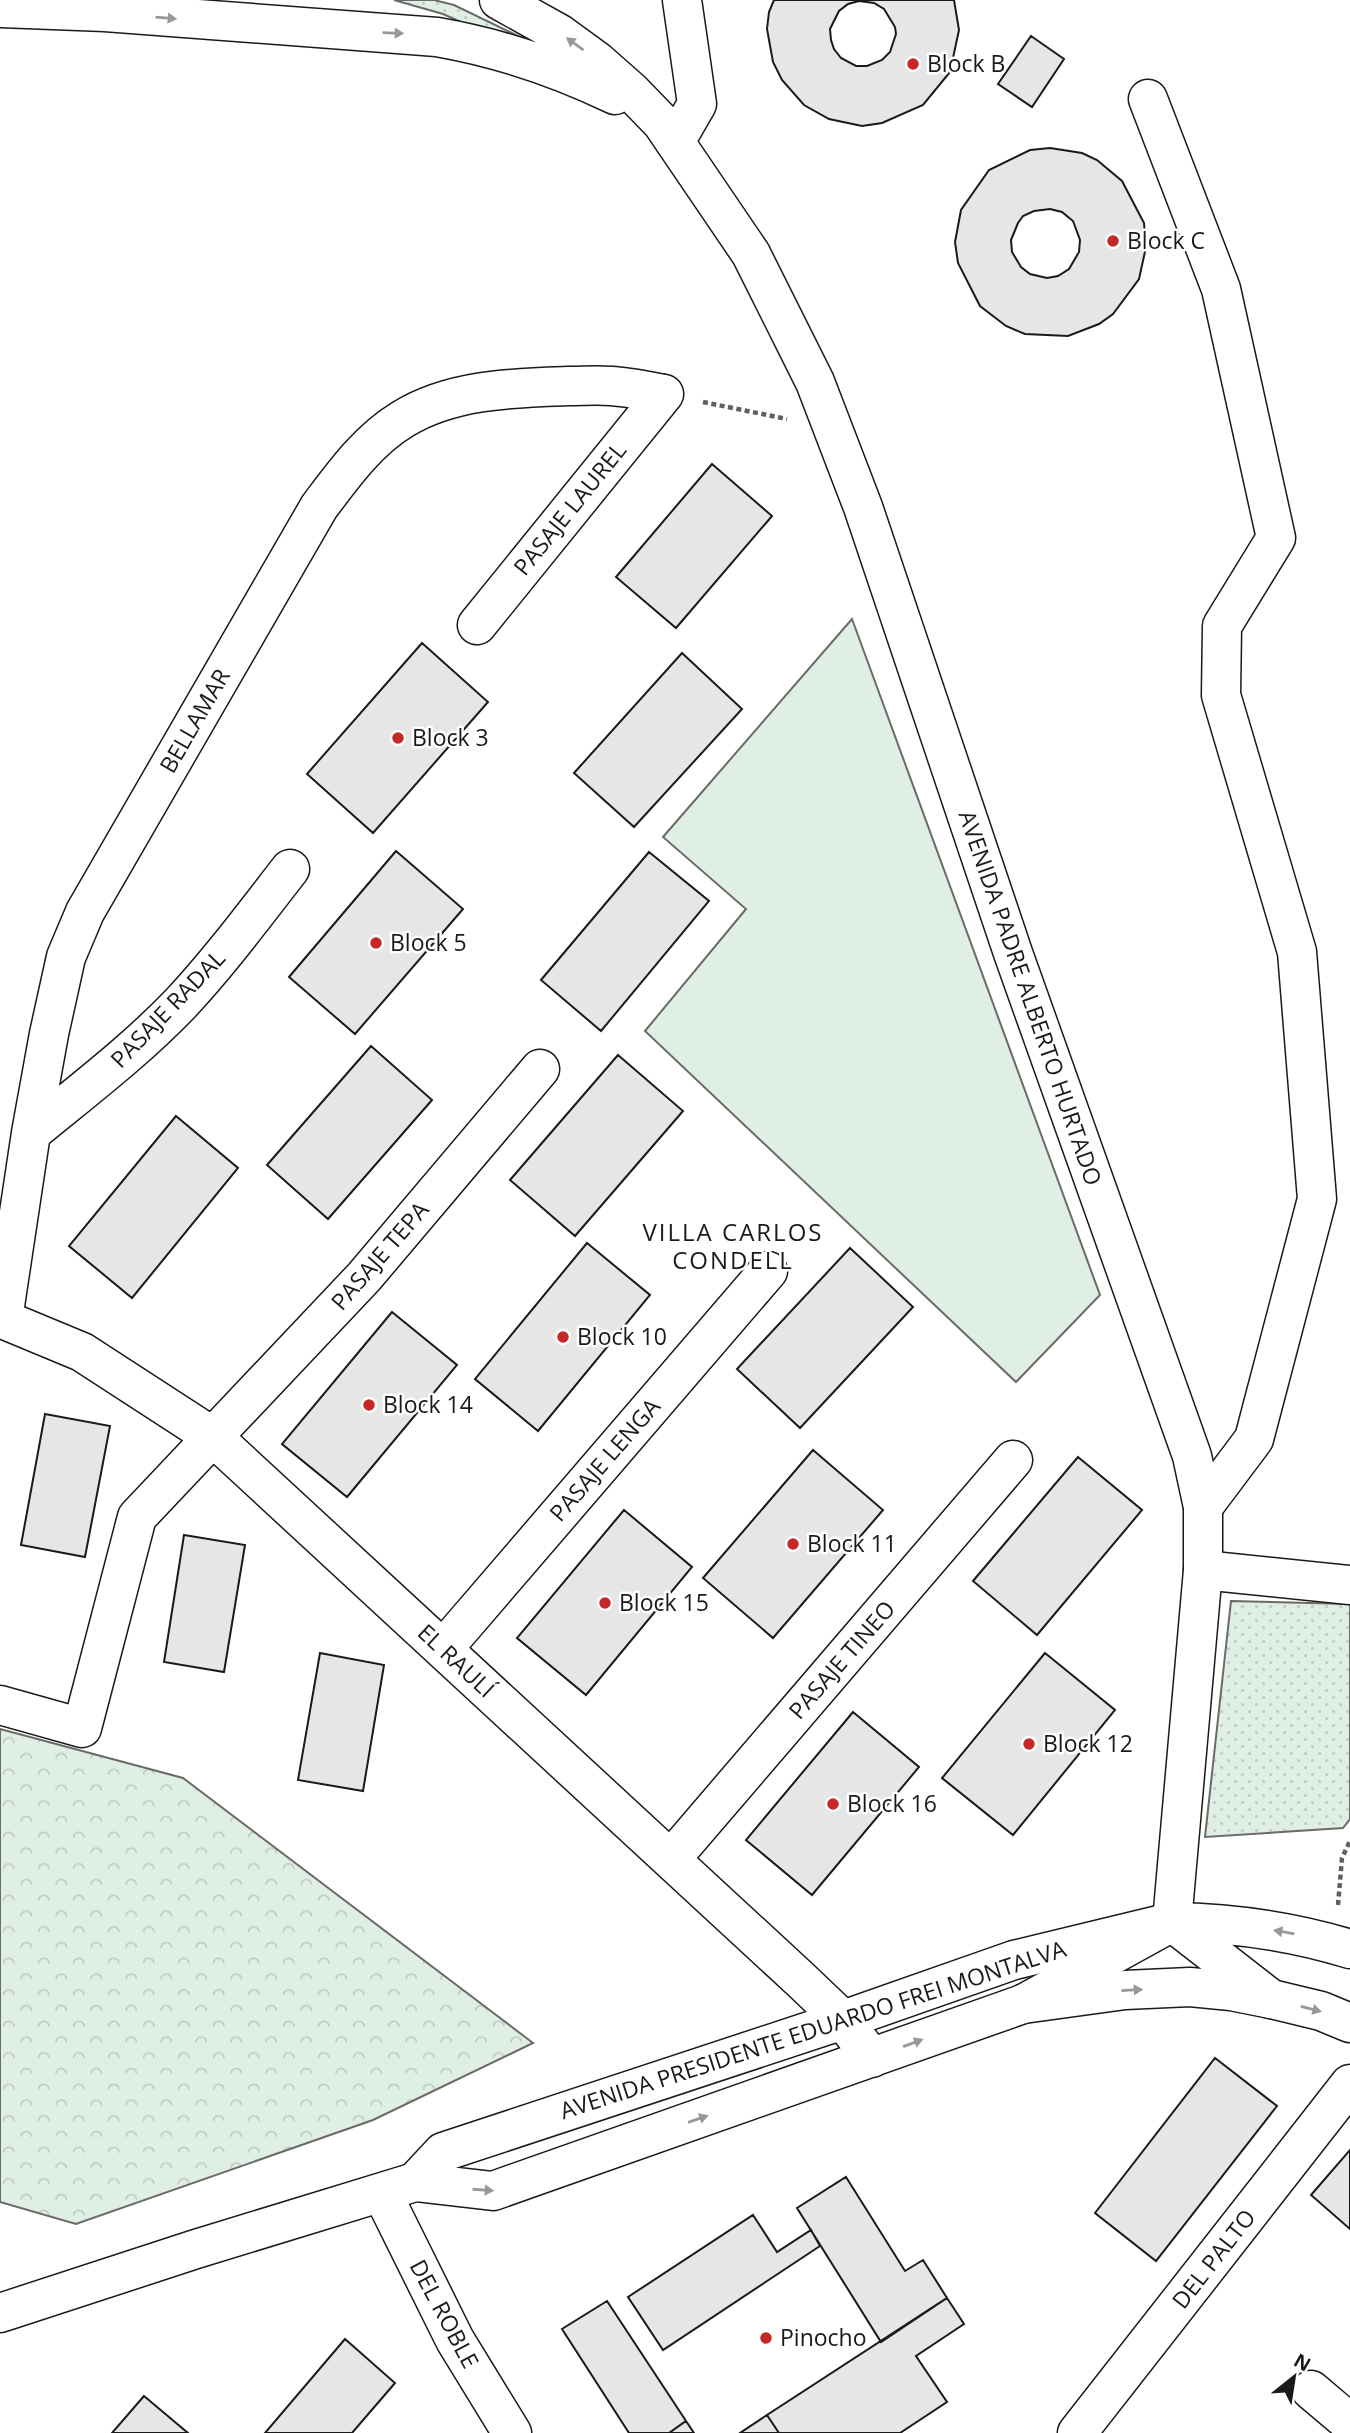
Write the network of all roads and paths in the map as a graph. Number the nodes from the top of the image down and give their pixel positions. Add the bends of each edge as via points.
1 (221, 0) edge
2 (499, 0) edge
3 (682, 0) edge
4 (113, 6) edge
5 (0, 8) edge
6 (251, 24) junction
7 (1148, 99) dead end
8 (668, 132) junction
9 (664, 394) junction
10 (833, 429) junction
11 (477, 625) dead end
12 (290, 869) dead end
13 (540, 1069) dead end
14 (31, 1133) junction
15 (768, 1271) dead end
16 (1, 1318) edge
17 (213, 1437) junction
18 (1013, 1460) dead end
19 (1203, 1507) junction
20 (1203, 1570) junction
21 (1350, 1585) edge
22 (443, 1649) junction
23 (0, 1705) edge
24 (1350, 1841) edge
25 (671, 1859) junction
26 (1172, 1922) junction
27 (1342, 1947) edge
28 (1271, 1999) junction
29 (1023, 2004) junction
30 (843, 2020) junction
31 (1350, 2022) edge
32 (872, 2057) junction
33 (1350, 2084) edge
34 (398, 2188) junction
35 (0, 2313) edge
36 (1311, 2390) dead end
37 (1350, 2423) edge
38 (512, 2433) edge
39 (1077, 2433) edge

1 - 6 street
8 -> 2 street, AVENIDA PADRE ALBERTO HURTADO via 631,90 597,61
3 - 8 street via 697,104
4 - 5 street, AVENIDA PADRE ALBERTO HURTADO
4 -> 6 street, AVENIDA PADRE ALBERTO HURTADO
6 -> 8 street, AVENIDA PADRE ALBERTO HURTADO via 397,33 485,45 577,76 621,97
7 - 19 street via 1221,289 1276,538 1222,626 1221,695 1297,952 1317,1199 1254,1438
8 - 10 street, AVENIDA PADRE ALBERTO HURTADO via 751,254 815,382
9 - 10 path
9 - 11 street, PASAJE LAUREL
9 - 14 street, BELLAMAR via 611,386 547,387 442,400 402,419 346,471 319,507 85,912 66,957
10 - 19 street, AVENIDA PADRE ALBERTO HURTADO via 1192,1456
12 - 14 street, PASAJE RADAL via 181,1002 120,1061
13 - 17 street, PASAJE TEPA via 363,1277
14 - 16 street, BELLAMAR
15 - 22 street, PASAJE LENGA
16 - 17 street, EL RAULÍ via 82,1352
17 - 22 street, EL RAULÍ
17 - 23 street, PASAJE TEPA via 138,1517 82,1728
18 - 25 street, PASAJE TINEO
19 - 20 street, AVENIDA PADRE ALBERTO HURTADO
20 - 21 street
20 - 26 street, AVENIDA PADRE ALBERTO HURTADO
22 - 25 street, EL RAULÍ
24 - 27 path via 1342,1857
25 - 30 street, EL RAULÍ
27 -> 26 street, AVENIDA PRESIDENTE EDUARDO FREI MONTALVA via 1257,1928
26 - 28 street
26 - 29 street
26 - 30 street, AVENIDA PRESIDENTE EDUARDO FREI MONTALVA via 1014,1959
29 -> 28 street, AVENIDA PRESIDENTE EDUARDO FREI MONTALVA via 1125,1990 1190,1987
28 -> 31 street, AVENIDA PRESIDENTE EDUARDO FREI MONTALVA
32 -> 29 street, AVENIDA PRESIDENTE EDUARDO FREI MONTALVA
30 - 32 street, EL RAULÍ
30 - 34 street, AVENIDA PRESIDENTE EDUARDO FREI MONTALVA via 443,2152
34 -> 32 street, AVENIDA PRESIDENTE EDUARDO FREI MONTALVA via 493,2192
33 - 39 street, DEL PALTO
34 - 35 street, AVENIDA PRESIDENTE EDUARDO FREI MONTALVA
34 - 38 street, DEL ROBLE via 455,2340
36 - 37 street

